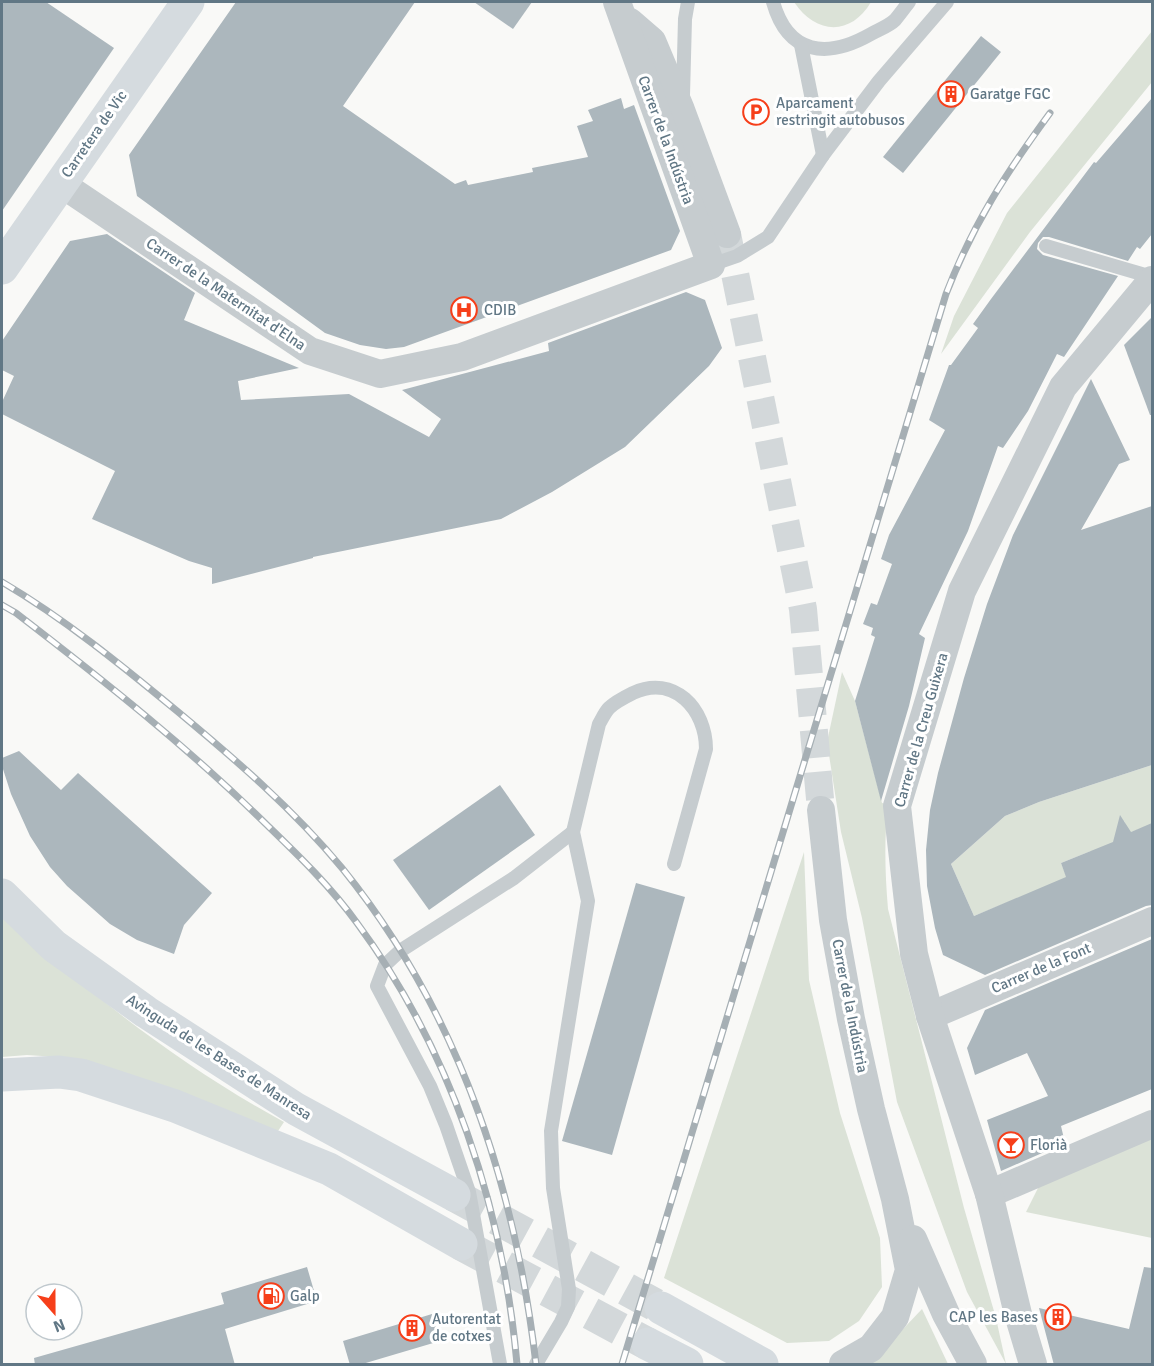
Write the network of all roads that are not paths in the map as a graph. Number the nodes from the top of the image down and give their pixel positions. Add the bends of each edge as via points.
1 (188, 2) edge
2 (688, 2) edge
3 (773, 2) edge
4 (909, 2) edge
5 (947, 2) edge
6 (625, 6) edge
7 (801, 45) junction
8 (685, 120) junction
9 (823, 155) junction
10 (60, 183) junction
11 (727, 234) tunnel mouth
12 (1046, 246) dead end
13 (711, 266) junction
14 (2, 268) edge
15 (1152, 278) edge
16 (821, 810) tunnel mouth
17 (573, 832) junction
18 (674, 864) dead end
19 (2, 875) edge
20 (2, 895) edge
21 (1152, 921) edge
22 (104, 980) junction
23 (930, 1016) junction
24 (39, 1072) junction
25 (2, 1075) edge
26 (2, 1081) edge
27 (1152, 1124) edge
28 (990, 1194) junction
29 (454, 1195) tunnel mouth
30 (895, 1199) junction
31 (461, 1244) tunnel mouth
32 (661, 1308) tunnel mouth
33 (648, 1344) tunnel mouth
34 (500, 1365) edge
35 (536, 1365) edge
36 (687, 1365) edge
37 (762, 1365) edge
38 (843, 1365) edge
39 (973, 1365) edge
40 (1033, 1365) edge

1 - 10 street, Carretera de Vic
2 - 8 lane via 682,82
3 - 7 lane via 785,30
4 - 7 lane via 893,21 855,42 828,50
5 - 9 lane via 879,81
6 - 8 street, Carrer de la Indústria via 652,41
6 - 13 street, Carrer de la Indústria
7 - 9 lane
8 - 11 street, Carrer de la Indústria
9 - 13 lane via 768,237
10 - 13 street, Carrer de la Maternitat d'Elna via 310,351 380,374 462,357
10 - 14 street, Carretera de Vic
12 - 15 lane
15 - 23 street, Carrer de la Creu Guixera via 1064,387 962,591 897,806 914,954
16 - 30 street, Carrer de la Indústria via 833,920 849,1008
17 - 18 lane via 599,724 608,708 642,689 662,688 678,693 699,717 706,733 706,749
17 - 34 lane via 514,878 400,951 385,965 377,986 430,1086 469,1192
17 - 35 lane via 588,901 551,1131 553,1188 569,1289 568,1307
19 - 22 street via 67,936
20 - 22 street, Avinguda de les Bases de Manresa via 54,946
21 - 23 street, Carrer de la Font
22 - 29 street, Avinguda de les Bases de Manresa via 296,1109
23 - 28 street, Carrer de la Creu Guixera
24 - 25 street
24 - 26 street
24 - 31 street via 59,1072 108,1083 330,1169
27 - 28 street
28 - 40 street, Carrer de la Creu Guixera
30 - 38 street, Carrer de la Indústria via 909,1270 895,1317 871,1348
30 - 39 street, Carrer de la Indústria
32 - 37 street
33 - 36 street

